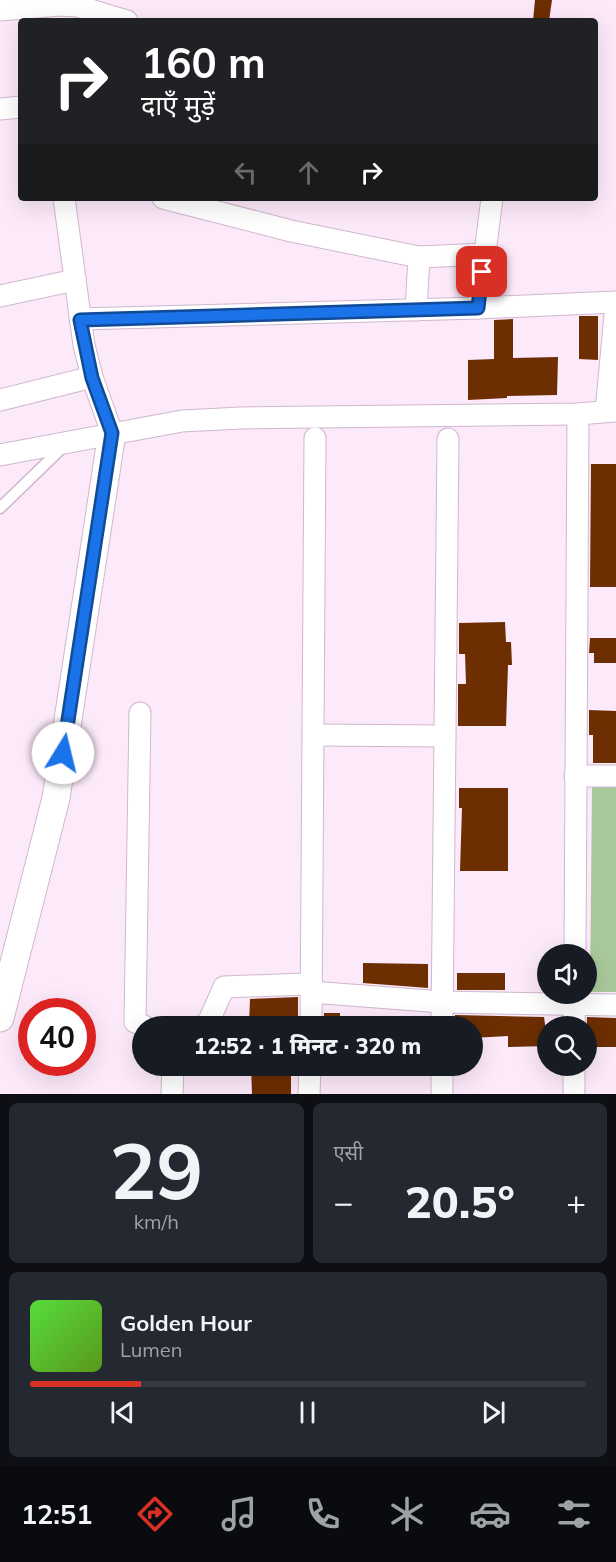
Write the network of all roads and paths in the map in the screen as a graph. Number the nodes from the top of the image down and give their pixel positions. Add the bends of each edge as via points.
1 (42, 9) edge
2 (0, 10) edge
3 (117, 18) edge
4 (18, 107) edge
5 (0, 109) edge
6 (64, 201) edge
7 (175, 201) edge
8 (492, 201) edge
9 (484, 254) junction
10 (419, 257) junction
11 (75, 280) junction
12 (0, 296) edge
13 (616, 304) edge
14 (478, 308) junction
15 (416, 310) junction
16 (80, 320) junction
17 (92, 378) junction
18 (0, 400) edge
19 (611, 411) edge
20 (578, 414) junction
21 (112, 433) junction
22 (315, 438) dead end
23 (448, 439) dead end
24 (69, 441) junction
25 (0, 455) edge
26 (0, 508) edge
27 (140, 713) dead end
28 (313, 735) junction
29 (445, 736) junction
30 (575, 776) junction
31 (616, 776) edge
32 (574, 944) edge
33 (308, 988) junction
34 (537, 1000) edge
35 (442, 1002) junction
36 (597, 1002) edge
37 (616, 1005) edge
38 (135, 1016) edge
39 (211, 1016) edge
40 (310, 1016) edge
41 (442, 1016) edge
42 (0, 1018) edge
43 (173, 1076) edge
44 (310, 1076) edge
45 (442, 1076) edge
46 (574, 1076) edge
47 (172, 1094) edge
48 (309, 1094) edge
49 (442, 1094) edge
50 (574, 1094) edge

1 - 2 street
1 - 3 street via 77,6
4 - 5 street
6 - 11 street
7 - 10 street via 291,231
8 - 9 street
9 - 10 street
9 - 14 street
10 - 15 street
11 - 12 street
11 - 16 street
13 - 14 street
13 - 19 street
14 - 15 street
15 - 16 street
16 - 17 street
17 - 18 street
17 - 21 street
19 - 20 street
20 - 21 street via 241,418 182,421
20 - 30 street
21 - 24 street
21 - 42 street via 56,798
22 - 28 street
23 - 29 street
24 - 25 street
24 - 26 lane
27 - 38 street
28 - 29 street
28 - 33 street
29 - 35 street
30 - 31 street
30 - 32 street
33 - 35 street
33 - 39 street via 224,987
33 - 40 street
34 - 35 street
35 - 41 street
36 - 37 street
43 - 47 street
44 - 48 street
45 - 49 street
46 - 50 street

